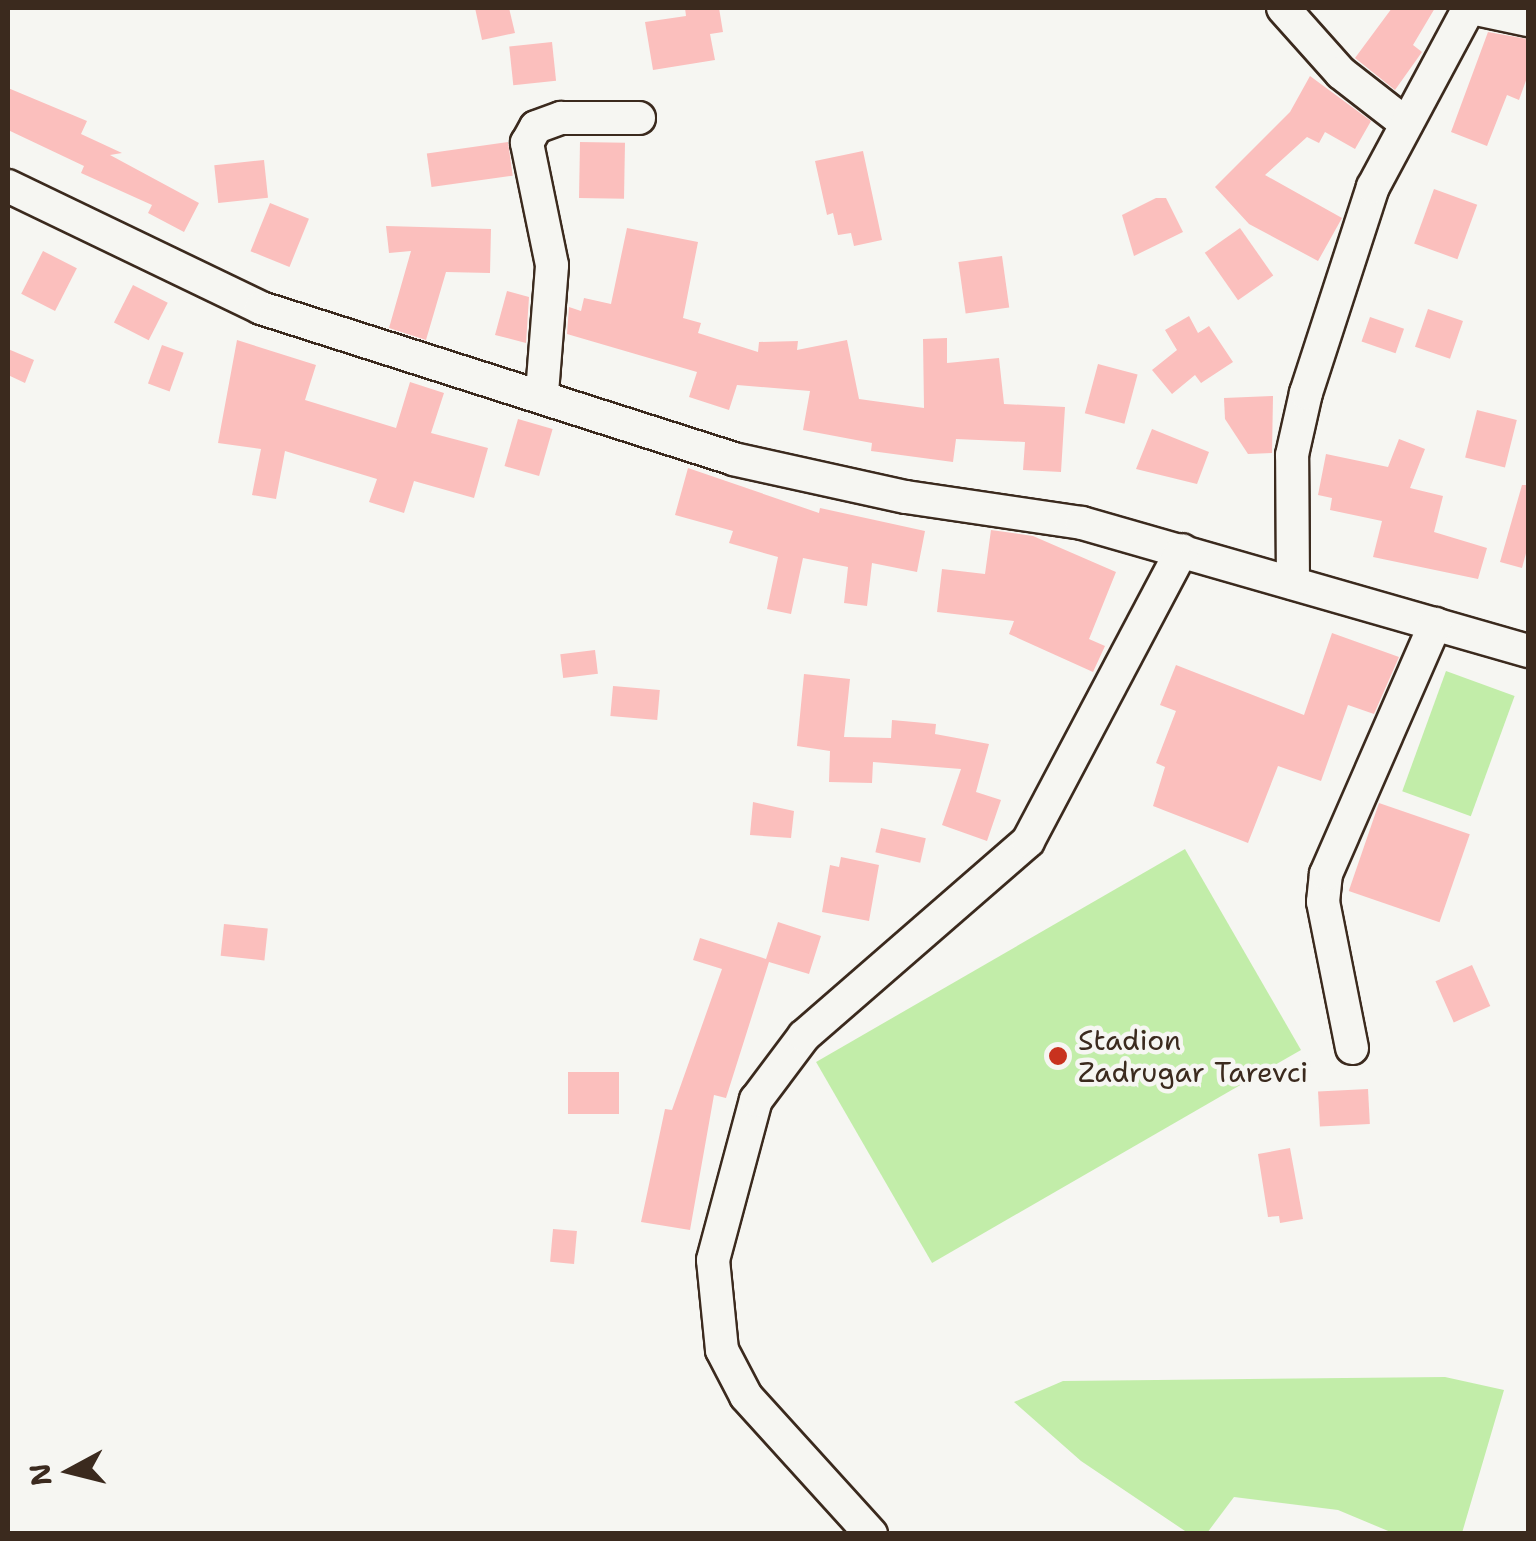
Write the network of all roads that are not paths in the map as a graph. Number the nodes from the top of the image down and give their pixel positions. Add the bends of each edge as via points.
1 (1283, 8) edge
2 (1470, 8) edge
3 (1528, 20) edge
4 (639, 118) dead end
5 (1404, 122) junction
6 (8, 186) edge
7 (542, 393) junction
8 (1182, 550) junction
9 (1293, 583) junction
10 (1434, 624) junction
11 (1528, 651) edge
12 (1352, 1048) dead end
13 (871, 1534) edge

1 - 5 street via 1341,72
2 - 3 street
2 - 5 street
4 - 7 street via 561,118 536,127 527,143 552,264
5 - 9 street via 1373,187 1306,392 1292,455
6 - 7 street via 262,308
7 - 8 street via 734,459 820,480 1082,523
8 - 9 street
8 - 13 street via 1028,841 804,1036 756,1100 713,1260 722,1350 746,1396 779,1437
9 - 10 street
10 - 11 street
10 - 12 street via 1326,874 1324,902

